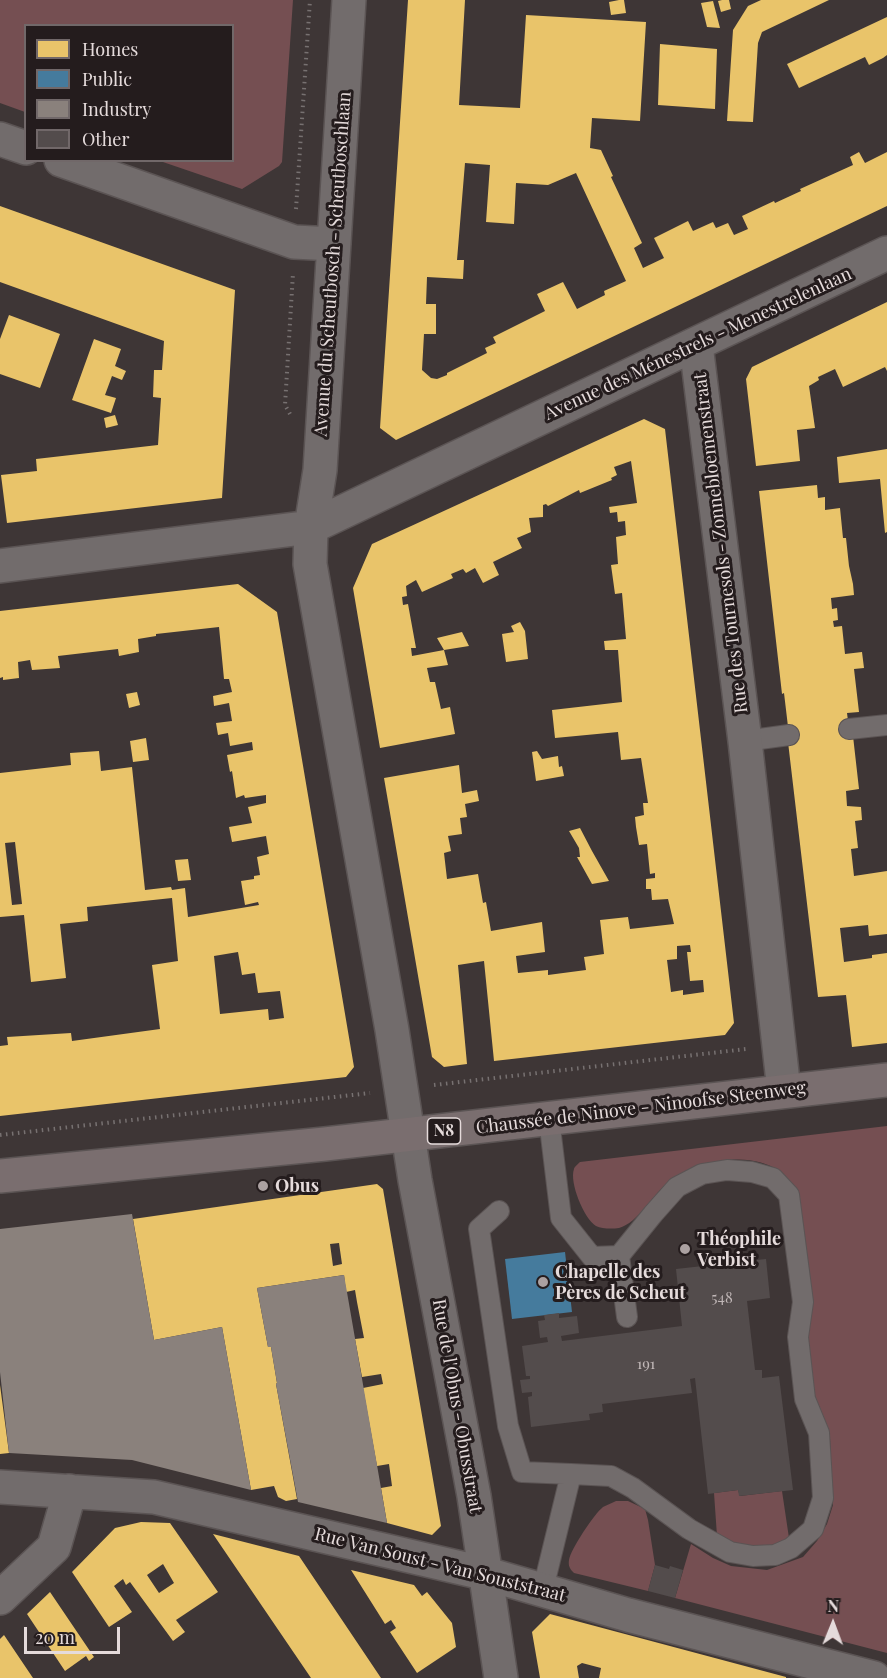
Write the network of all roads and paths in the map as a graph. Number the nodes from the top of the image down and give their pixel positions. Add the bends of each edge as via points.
1 (310, 0) edge
2 (349, 0) edge
3 (0, 139) edge
4 (24, 147) edge
5 (67, 162) edge
6 (294, 242) junction
7 (334, 244) junction
8 (887, 254) edge
9 (696, 345) junction
10 (285, 405) dead end
11 (311, 527) junction
12 (0, 566) edge
13 (887, 724) edge
14 (849, 729) dead end
15 (789, 735) dead end
16 (745, 741) junction
17 (887, 1080) edge
18 (784, 1091) junction
19 (549, 1119) junction
20 (408, 1135) junction
21 (0, 1176) edge
22 (499, 1211) dead end
23 (619, 1256) junction
24 (627, 1317) dead end
25 (571, 1474) junction
26 (0, 1487) edge
27 (70, 1491) junction
28 (487, 1574) junction
29 (543, 1589) junction
30 (0, 1598) edge
31 (501, 1678) edge
32 (874, 1678) edge

1 - 6 path
2 - 7 street, Avenue du Scheutbosch - Scheutboschlaan
3 - 4 street
5 - 6 street
6 - 7 street
6 - 10 path
7 - 11 street, Avenue du Scheutbosch - Scheutboschlaan via 320,470
8 - 9 street, Avenue des Ménestrels - Menestrelenlaan
9 - 11 street, Avenue des Ménestrels - Menestrelenlaan
9 - 16 street, Rue des Tournesols - Zonnebloemenstraat
11 - 12 street, Avenue des Ménestrels - Menestrelenlaan
11 - 20 street, Avenue du Scheutbosch - Scheutboschlaan via 310,564
13 - 14 lane
15 - 16 lane
16 - 18 street, Rue des Tournesols - Zonnebloemenstraat
17 - 18 main road, Chaussée de Ninove - Ninoofse Steenweg / N8
18 - 19 main road, Chaussée de Ninove - Ninoofse Steenweg / N8
19 - 20 main road, Chaussée de Ninove - Ninoofse Steenweg / N8
19 - 23 lane via 561,1218 592,1257
20 - 21 main road, Chaussée de Ninove - Ninoofse Steenweg / N8
20 - 28 street, Rue de l'Obus - Obusstraat
22 - 25 lane via 479,1229 508,1426 522,1473
23 - 24 lane
23 - 25 lane via 677,1188 702,1174 752,1172 773,1178 789,1195 803,1302 798,1337 802,1379 805,1399 819,1433 823,1498 813,1529 791,1548 775,1555 753,1556 730,1552 688,1529 611,1476
25 - 29 lane
26 - 27 street, Rue Van Soust - Van Souststraat
27 - 28 street, Rue Van Soust - Van Souststraat via 154,1497
27 - 30 street via 54,1547
28 - 29 street, Rue Van Soust - Van Souststraat
28 - 31 street, Rue de l'Obus - Obusstraat
29 - 32 street, Rue Van Soust - Van Souststraat via 628,1615

